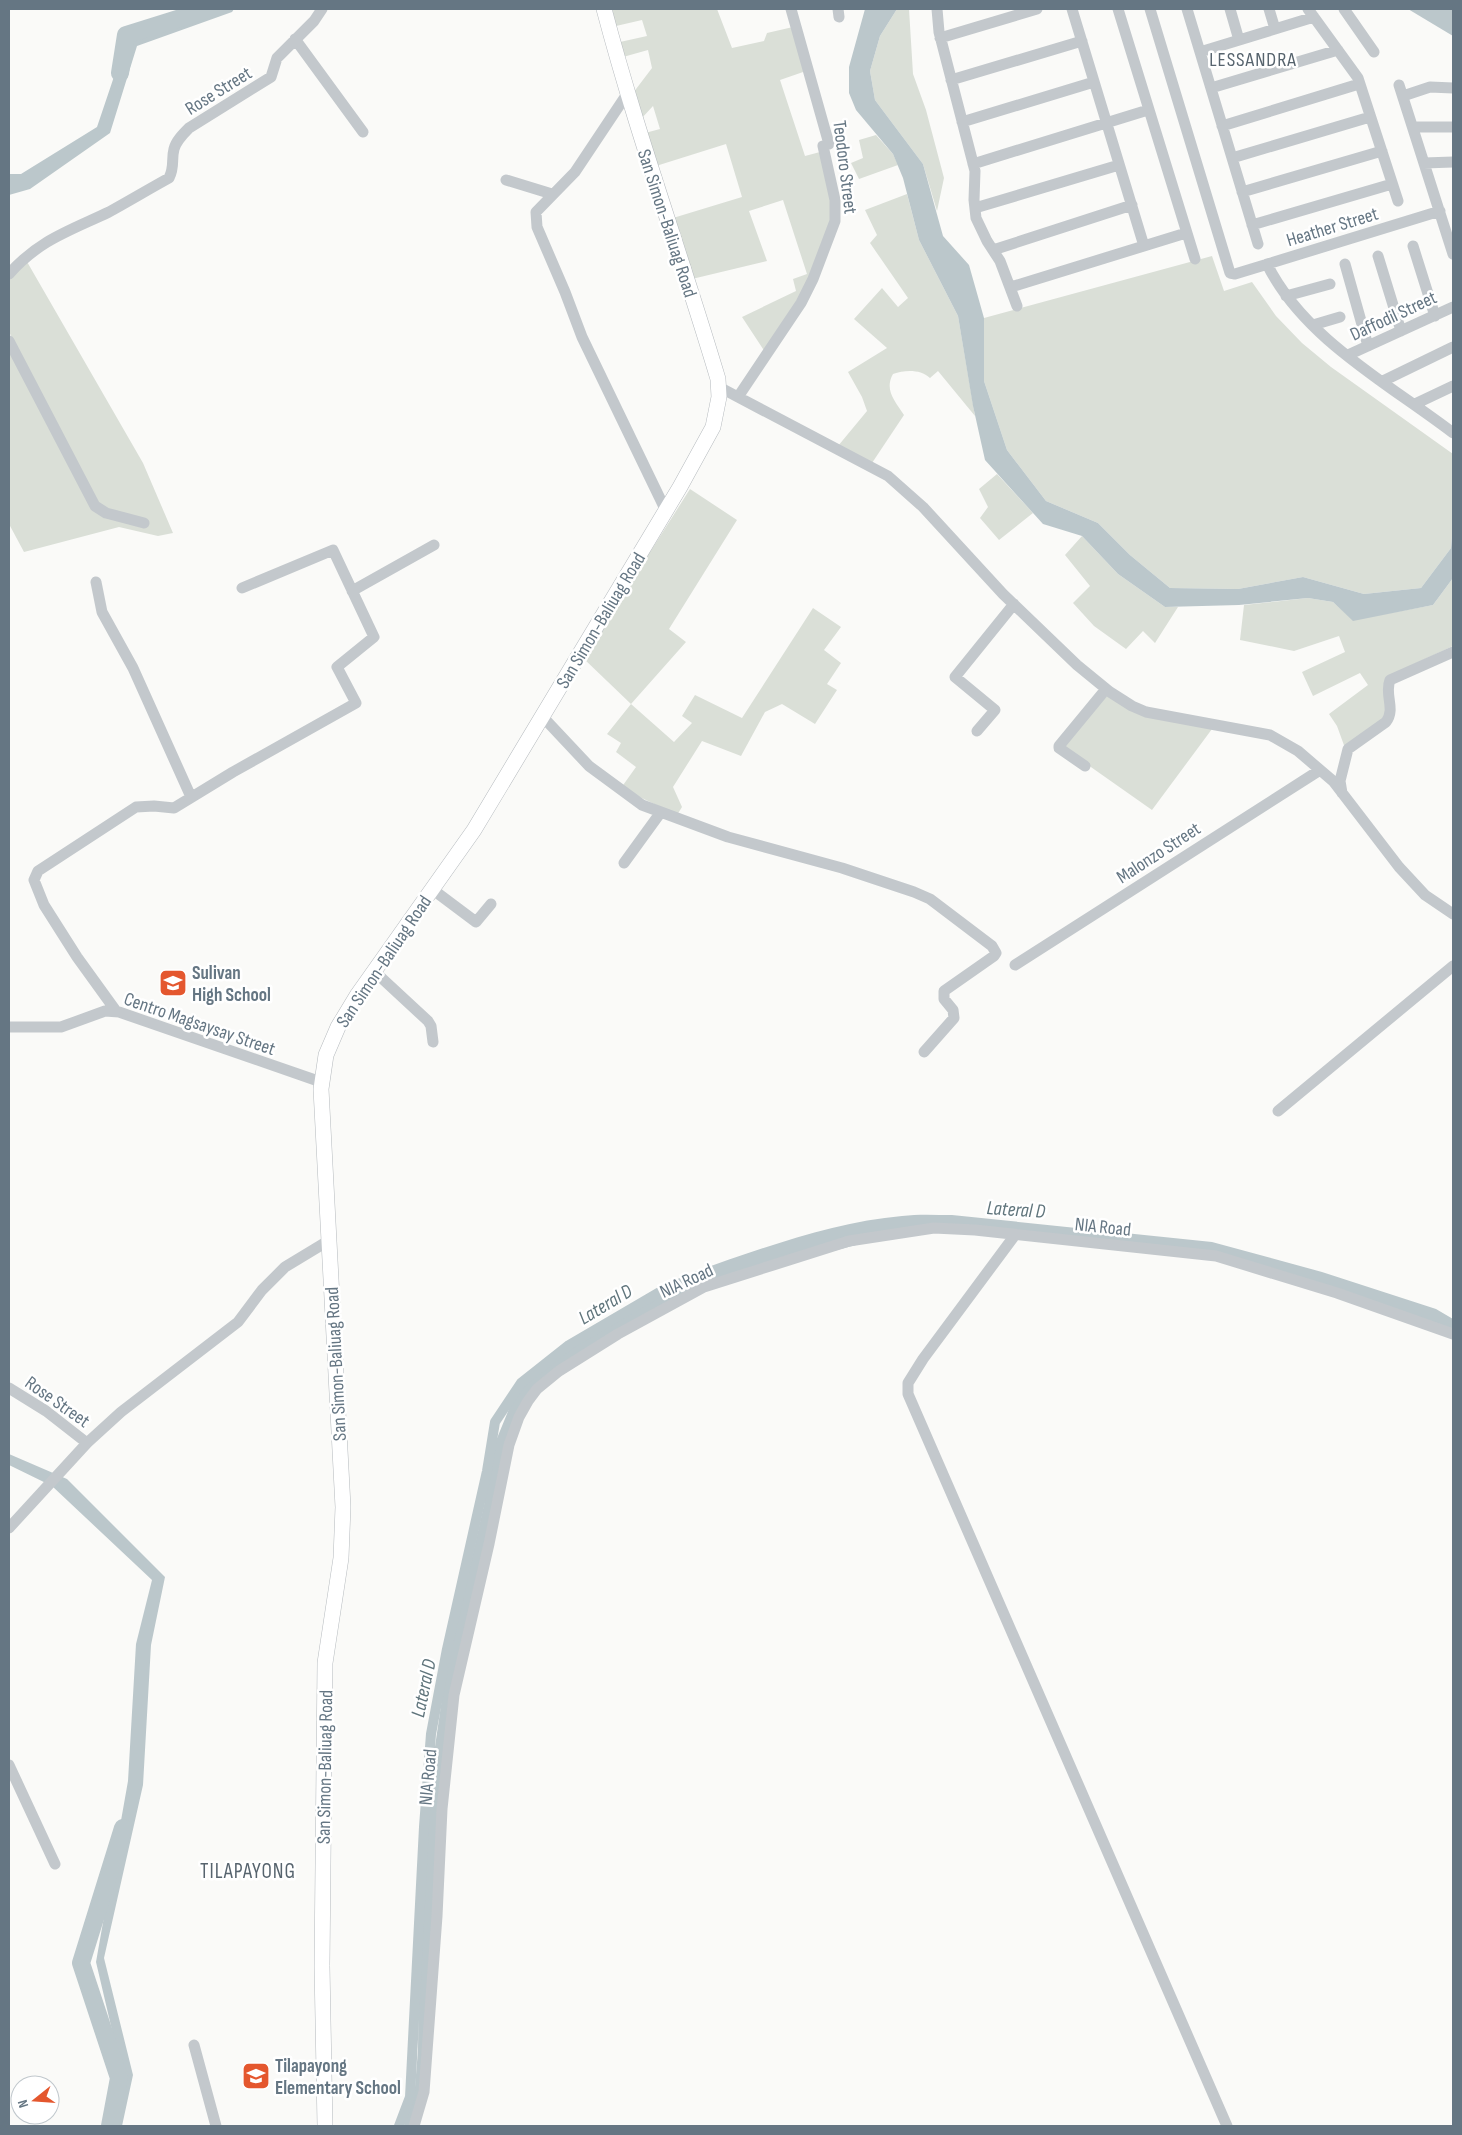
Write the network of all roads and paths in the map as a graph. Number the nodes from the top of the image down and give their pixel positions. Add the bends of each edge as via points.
1 (322, 9) edge
2 (604, 9) edge
3 (790, 9) edge
4 (937, 9) edge
5 (1037, 9) edge
6 (1072, 9) edge
7 (1118, 9) edge
8 (1150, 9) edge
9 (1187, 9) edge
10 (1230, 9) edge
11 (1269, 9) edge
12 (1344, 9) edge
13 (1311, 13) edge
14 (1275, 29) junction
15 (940, 38) junction
16 (295, 39) junction
17 (1239, 40) junction
18 (1082, 41) junction
19 (1338, 50) junction
20 (1200, 52) junction
21 (1374, 52) dead end
22 (951, 80) junction
23 (1094, 82) junction
24 (1360, 84) junction
25 (1211, 88) junction
26 (1453, 88) edge
27 (627, 94) junction
28 (1148, 110) junction
29 (1370, 117) junction
30 (962, 122) junction
31 (1106, 123) junction
32 (1222, 126) junction
33 (1413, 127) junction
34 (1453, 127) edge
35 (362, 132) dead end
36 (1382, 151) junction
37 (1232, 158) junction
38 (1453, 162) edge
39 (1424, 163) junction
40 (974, 164) junction
41 (1119, 165) junction
42 (506, 180) dead end
43 (1392, 184) junction
44 (1242, 192) junction
45 (552, 194) junction
46 (1398, 201) dead end
47 (1132, 205) junction
48 (975, 208) junction
49 (1440, 211) junction
50 (1252, 226) junction
51 (1186, 233) junction
52 (1258, 244) dead end
53 (1144, 246) junction
54 (1413, 246) dead end
55 (993, 250) junction
56 (1453, 254) edge
57 (1378, 256) dead end
58 (1195, 259) dead end
59 (1267, 264) junction
60 (1345, 264) dead end
61 (9, 274) edge
62 (1330, 284) dead end
63 (1011, 287) junction
64 (1286, 296) junction
65 (1017, 306) dead end
66 (1453, 307) edge
67 (1436, 316) junction
68 (1340, 317) dead end
69 (1313, 325) junction
70 (1401, 331) junction
71 (9, 341) edge
72 (1368, 346) junction
73 (1453, 346) edge
74 (1348, 355) junction
75 (1383, 381) junction
76 (1453, 386) edge
77 (718, 387) junction
78 (738, 397) junction
79 (1415, 404) junction
80 (1451, 429) edge
81 (666, 512) junction
82 (144, 523) dead end
83 (434, 544) dead end
84 (96, 582) dead end
85 (242, 588) dead end
86 (352, 591) junction
87 (1014, 604) junction
88 (1453, 652) edge
89 (1106, 689) junction
90 (542, 716) junction
91 (977, 731) dead end
92 (1085, 766) dead end
93 (1320, 770) junction
94 (1342, 793) junction
95 (191, 797) junction
96 (661, 812) junction
97 (624, 863) dead end
98 (432, 889) junction
99 (491, 904) dead end
100 (1453, 914) edge
101 (1015, 965) dead end
102 (1453, 966) edge
103 (374, 971) junction
104 (116, 1011) junction
105 (9, 1027) edge
106 (433, 1042) dead end
107 (924, 1052) dead end
108 (321, 1082) junction
109 (1278, 1111) dead end
110 (1015, 1235) junction
111 (328, 1241) junction
112 (1453, 1334) edge
113 (9, 1388) edge
114 (87, 1443) junction
115 (9, 1528) edge
116 (9, 1765) edge
117 (55, 1864) dead end
118 (194, 2045) dead end
119 (216, 2126) edge
120 (325, 2126) edge
121 (414, 2126) edge
122 (1227, 2126) edge

1 - 16 street, Rose Street via 314,22
2 - 27 main road, San Simon-Baliuag Road
3 - 78 street, Teodoro Street via 829,144 823,146 835,200 835,221 801,303
4 - 15 street
5 - 15 street
6 - 18 street
7 - 28 street
8 - 59 street, Heather Street via 1230,273
9 - 20 street
10 - 17 street
11 - 14 street
12 - 21 street
13 - 14 street
13 - 19 street
14 - 17 street
15 - 22 street
16 - 35 street
16 - 61 street, Rose Street via 277,58 271,77 181,136 174,149 174,168 169,178 108,212 59,234 24,257
17 - 20 street
18 - 22 street
18 - 23 street
19 - 24 street
19 - 25 street
20 - 25 street
22 - 30 street
23 - 30 street
23 - 31 street
24 - 29 street
24 - 32 street
25 - 32 street
26 - 33 street via 1401,90
27 - 45 street via 575,172
27 - 77 main road, San Simon-Baliuag Road via 704,333
28 - 31 street
28 - 51 street
29 - 36 street
29 - 37 street
30 - 40 street
31 - 40 street
31 - 41 street
32 - 37 street
33 - 34 street
33 - 39 street
36 - 43 street
36 - 44 street
37 - 44 street
38 - 39 street
39 - 49 street
40 - 48 street
41 - 47 street
41 - 48 street
42 - 45 street
43 - 46 street
43 - 50 street
44 - 50 street
45 - 81 street via 536,212 537,228 566,292 582,338
47 - 53 street
47 - 55 street
48 - 55 street via 976,218
49 - 56 street
49 - 59 street, Heather Street
50 - 52 street
51 - 53 street
51 - 58 street
53 - 63 street
54 - 67 street
55 - 63 street
57 - 70 street
59 - 64 street
60 - 72 street
62 - 64 street
63 - 65 street
64 - 69 street
66 - 67 street, Daffodil Street
67 - 70 street, Daffodil Street
68 - 69 street
69 - 74 street
70 - 72 street, Daffodil Street
71 - 82 street via 95,506 106,513
72 - 74 street, Daffodil Street
73 - 75 street
74 - 75 street
75 - 79 street
76 - 79 street
77 - 78 street
77 - 81 main road, San Simon-Baliuag Road via 713,427
78 - 87 street via 888,476 923,507
79 - 80 street
81 - 90 main road, San Simon-Baliuag Road
83 - 86 street
84 - 95 street via 102,612 133,668
85 - 86 street via 333,550
86 - 95 street via 374,637 337,667 356,703
87 - 89 street
87 - 91 street via 955,677 995,710
88 - 94 street via 1390,680 1390,718 1348,749 1340,781
89 - 92 street via 1059,746
89 - 93 street via 1146,712 1270,735 1298,751
90 - 96 street via 596,772 642,805
90 - 98 main road, San Simon-Baliuag Road via 474,830
93 - 94 street
93 - 101 street, Malonzo Street
94 - 100 street via 1399,867 1425,894
95 - 104 street via 174,808 136,807 42,868 35,876 44,905
96 - 97 street
96 - 107 street via 728,837 842,868 914,892 930,899 992,946 996,953 994,956 944,991 944,999 953,1010 954,1018
98 - 99 street via 476,922
98 - 103 main road, San Simon-Baliuag Road
102 - 109 street
103 - 106 street via 428,1021
103 - 108 main road, San Simon-Baliuag Road via 338,1027 326,1055
104 - 105 street, Centro Magsaysay Street via 106,1011 61,1027
104 - 108 street, Centro Magsaysay Street
108 - 111 main road, San Simon-Baliuag Road
110 - 112 street, NIA Road via 1216,1256 1337,1293
110 - 121 street, NIA Road via 934,1228 894,1233 849,1241 704,1287 576,1359 528,1401 509,1445 451,1716 424,2092
110 - 122 street via 923,1359 908,1383 908,1394
111 - 114 street via 285,1267 262,1290 238,1322 136,1399
111 - 120 main road, San Simon-Baliuag Road via 343,1507 341,1558 325,1663 322,1966
113 - 114 street, Rose Street via 46,1411
114 - 115 street
116 - 117 street
118 - 119 street

